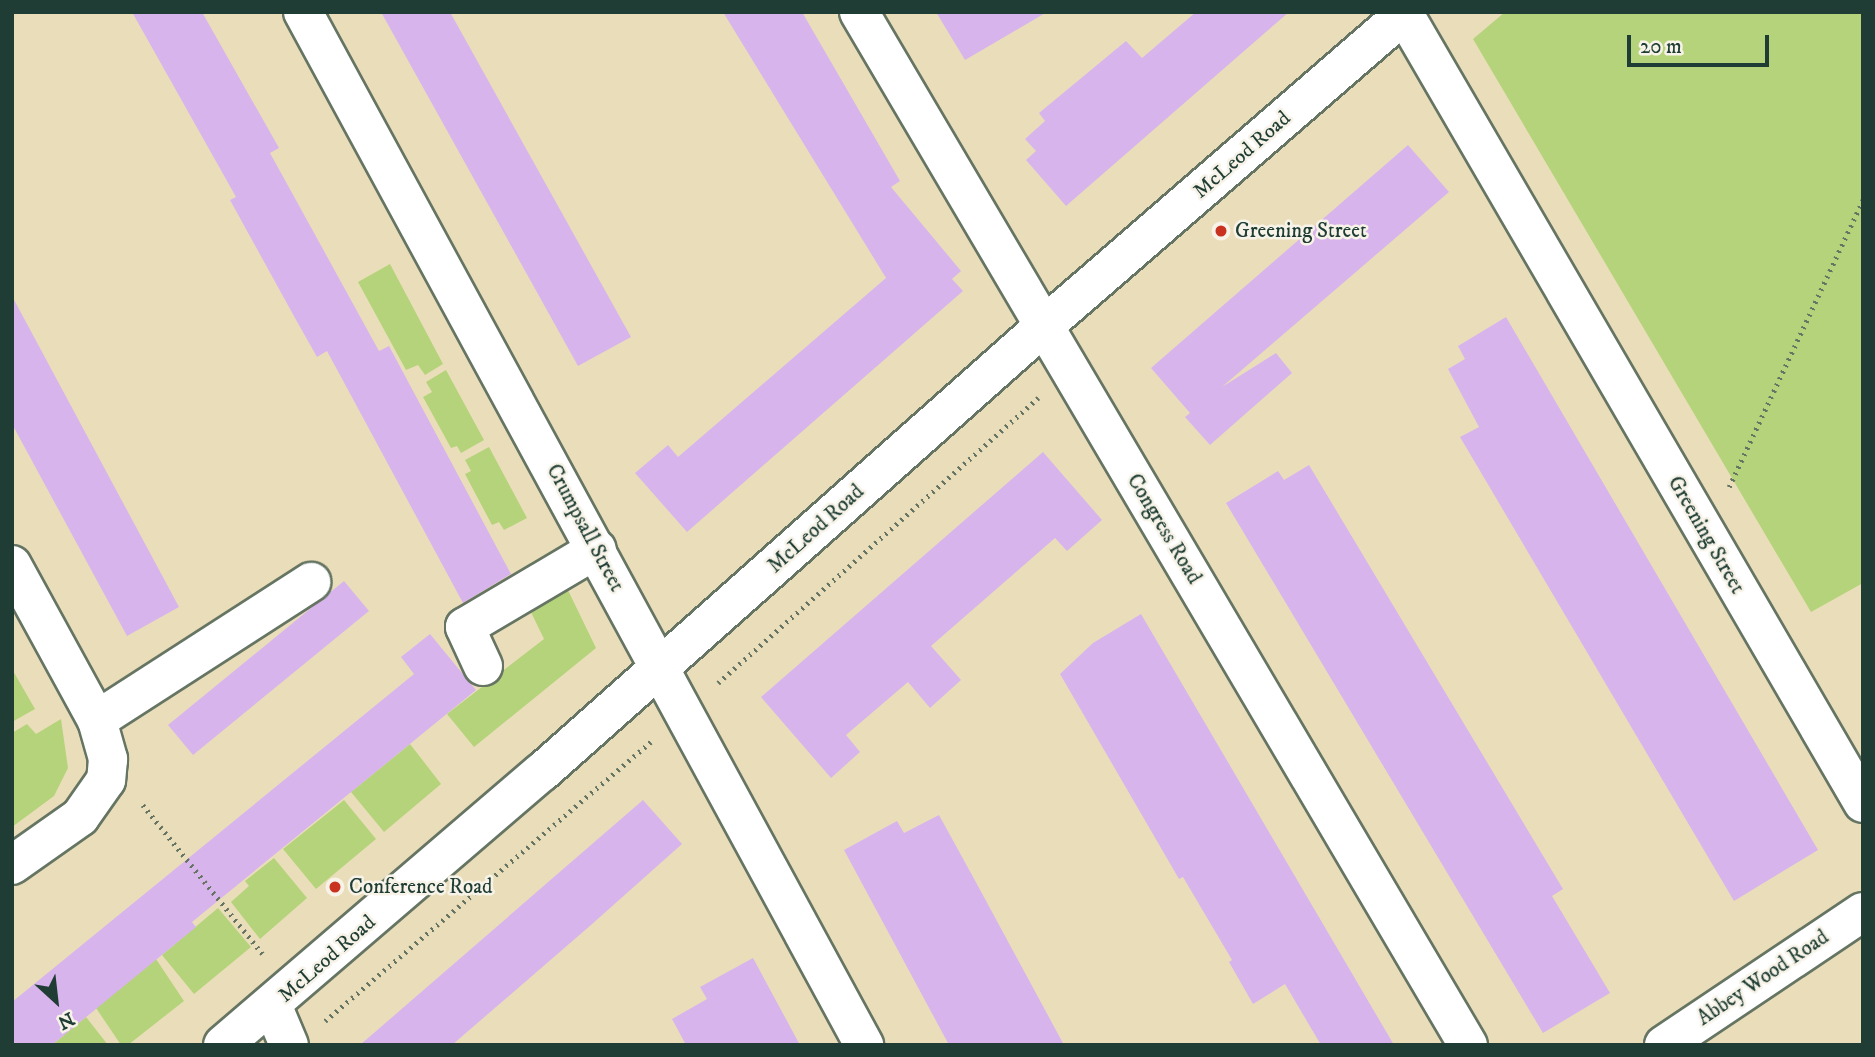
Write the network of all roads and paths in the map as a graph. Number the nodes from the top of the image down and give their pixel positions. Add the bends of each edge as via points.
1 (303, 12) edge
2 (859, 12) edge
3 (1404, 13) edge
4 (1863, 200) edge
5 (1044, 326) junction
6 (1692, 512) junction
7 (597, 550) junction
8 (12, 565) edge
9 (311, 583) dead end
10 (483, 666) dead end
11 (660, 668) junction
12 (97, 720) junction
13 (106, 780) junction
14 (1863, 803) edge
15 (12, 865) edge
16 (1863, 912) edge
17 (282, 998) junction
18 (223, 1045) edge
19 (289, 1045) edge
20 (864, 1045) edge
21 (1468, 1045) edge
22 (1664, 1045) edge

1 - 7 street, Crumpsall Street
2 - 5 street, Congress Road
3 - 5 street, McLeod Road
3 - 6 street, Greening Street
4 - 6 path via 1733,484
5 - 11 street, McLeod Road
5 - 21 street, Congress Road
6 - 14 street, Greening Street
7 - 10 street via 465,626
7 - 11 street, Crumpsall Street
8 - 12 street
9 - 12 street
11 - 17 street, McLeod Road
11 - 20 street, Crumpsall Street
12 - 13 street via 106,739
13 - 15 street via 80,817
13 - 17 path via 142,803
16 - 22 street, Abbey Wood Road
17 - 18 street, McLeod Road
17 - 19 street

